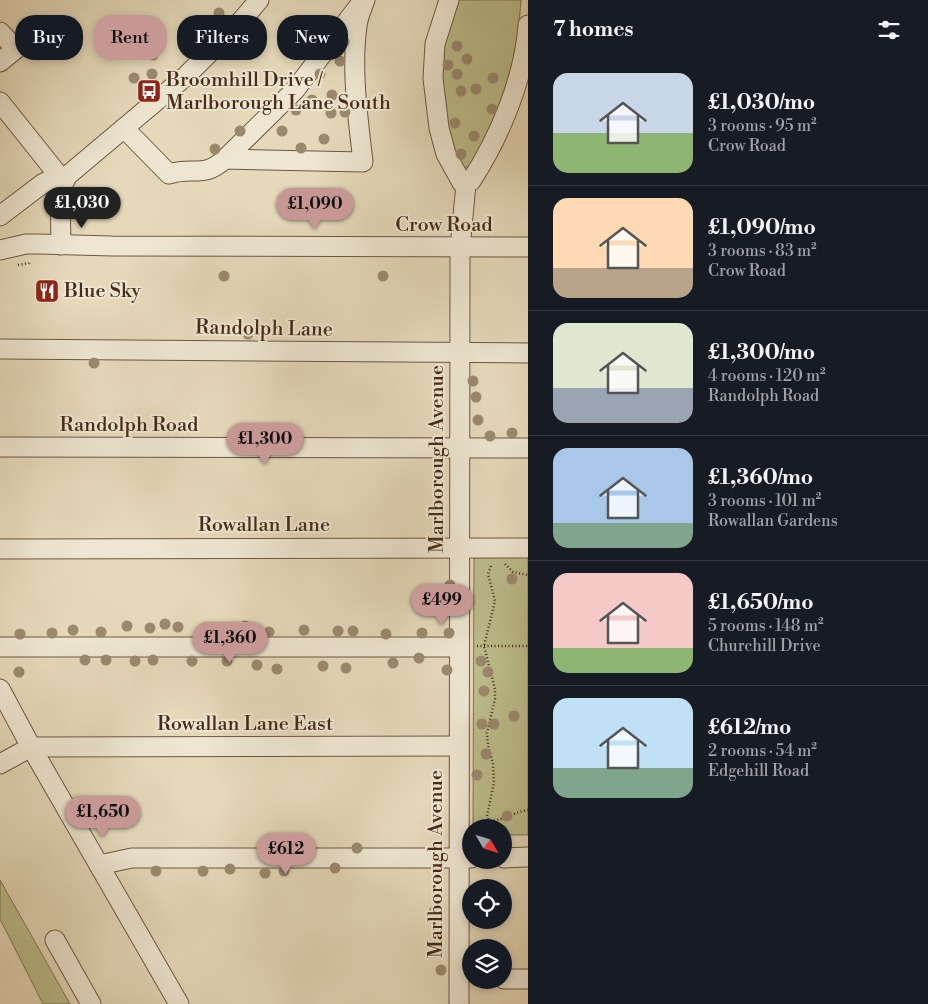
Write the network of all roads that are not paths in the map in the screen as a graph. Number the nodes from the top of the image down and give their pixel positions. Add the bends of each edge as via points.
1 (259, 0) edge
2 (364, 0) edge
3 (449, 0) edge
4 (528, 25) edge
5 (0, 32) edge
6 (0, 62) edge
7 (0, 102) edge
8 (124, 128) junction
9 (225, 159) junction
10 (63, 181) junction
11 (466, 184) junction
12 (0, 216) edge
13 (61, 245) junction
14 (528, 247) edge
15 (460, 248) junction
16 (0, 250) edge
17 (0, 349) edge
18 (528, 353) edge
19 (460, 354) junction
20 (0, 447) edge
21 (460, 448) junction
22 (528, 448) edge
23 (459, 547) junction
24 (528, 548) edge
25 (0, 549) edge
26 (0, 647) edge
27 (459, 647) junction
28 (0, 689) edge
29 (458, 746) junction
30 (31, 747) junction
31 (0, 764) edge
32 (463, 819) edge
33 (462, 858) edge
34 (512, 858) edge
35 (528, 858) edge
36 (99, 865) junction
37 (465, 869) edge
38 (465, 939) edge
39 (55, 940) dead end
40 (512, 979) edge
41 (528, 980) edge
42 (463, 989) edge
43 (91, 1004) edge
44 (179, 1004) edge
45 (459, 1004) edge

1 - 8 street via 186,76
2 - 9 street via 295,90
2 - 9 street via 357,25 355,65 363,162
3 - 11 street via 435,44 435,104 446,154 462,183
4 - 11 street, Marlborough Avenue via 522,66 496,137
5 - 6 street via 16,49
7 - 10 street
8 - 9 street via 170,174 208,171
8 - 10 street
10 - 12 street via 50,180 42,184
10 - 13 street via 59,204
11 - 15 street, Marlborough Avenue
13 - 15 street, Crow Road
13 - 16 street, Crow Road via 26,244
14 - 15 street, Crow Road
15 - 19 street, Marlborough Avenue
17 - 19 street, Randolph Lane
18 - 19 street, Randolph Lane
19 - 21 street, Marlborough Avenue
20 - 21 street, Randolph Road
21 - 22 street, Randolph Road
21 - 23 street, Marlborough Avenue
23 - 24 street, Rowallan Lane
23 - 25 street, Rowallan Lane
23 - 27 street, Marlborough Avenue
26 - 27 street
27 - 29 street, Marlborough Avenue
28 - 30 street
29 - 30 street, Rowallan Lane East
29 - 32 street, Marlborough Avenue
30 - 31 street
30 - 36 street
33 - 36 street via 132,858
34 - 35 street
36 - 44 street
37 - 38 street, Marlborough Avenue
39 - 43 street
40 - 41 street
42 - 45 street, Marlborough Avenue

